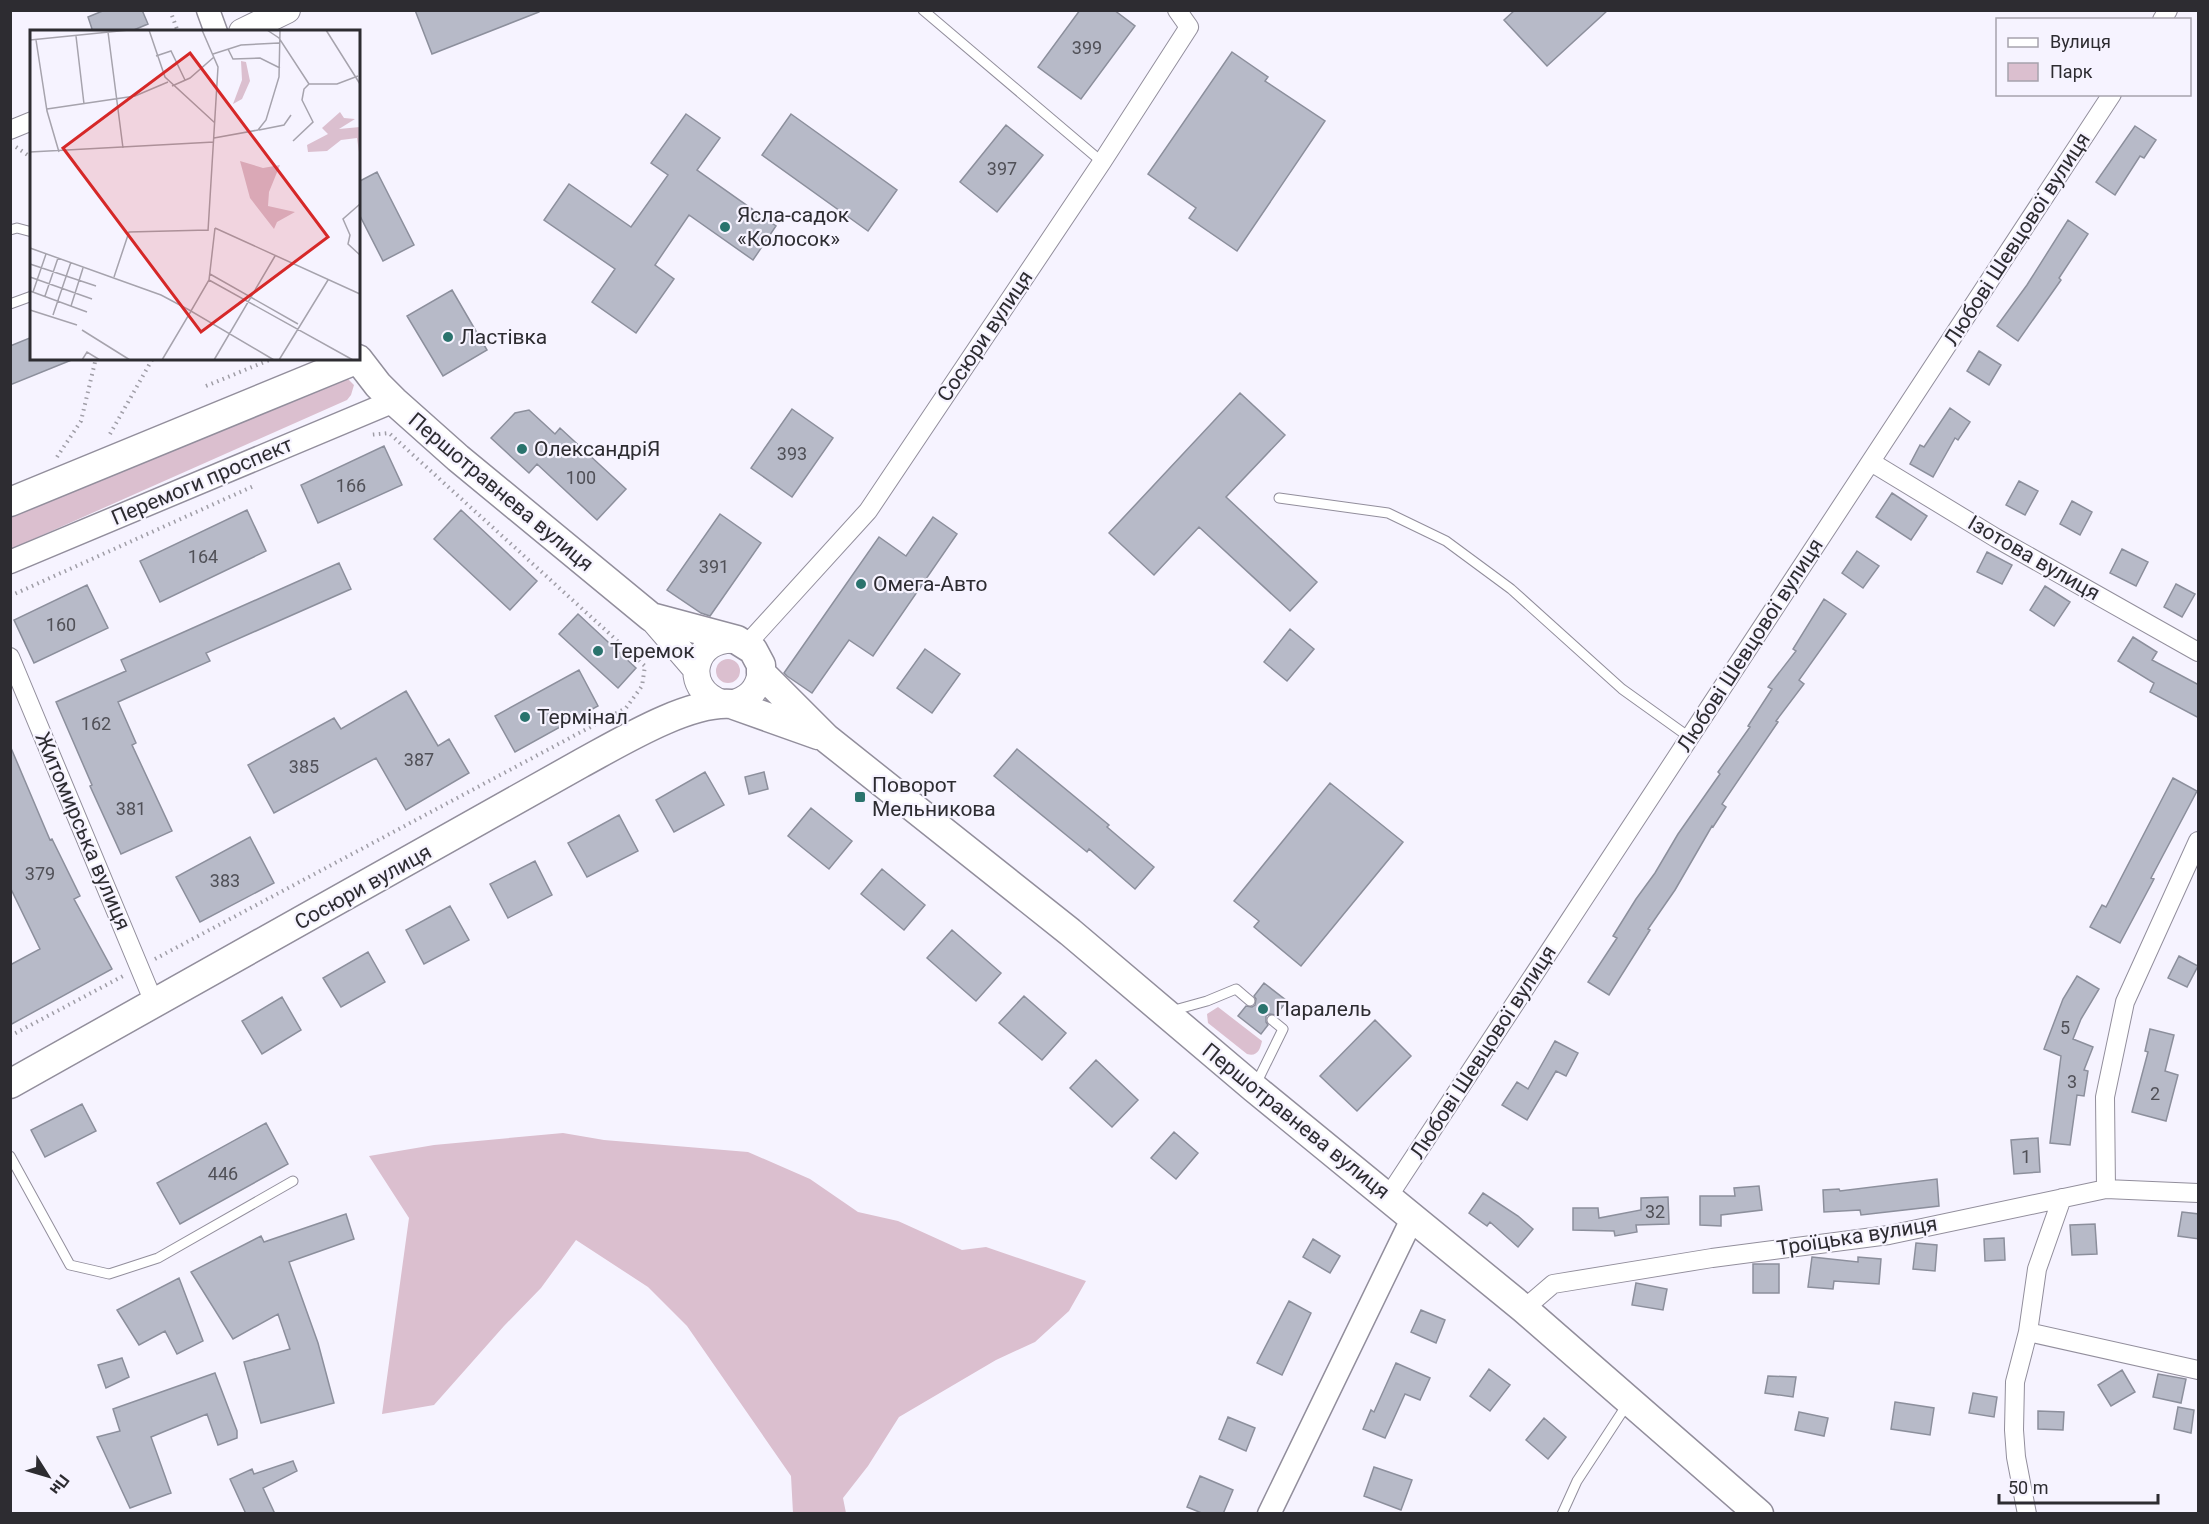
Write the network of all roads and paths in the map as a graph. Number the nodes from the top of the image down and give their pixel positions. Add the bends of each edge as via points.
1 (170, 10) edge
2 (208, 10) edge
3 (287, 10) edge
4 (923, 10) edge
5 (1177, 10) edge
6 (177, 30) edge
7 (215, 30) edge
8 (246, 30) edge
9 (2111, 96) edge
10 (30, 122) edge
11 (10, 130) edge
12 (10, 143) edge
13 (30, 157) edge
14 (1102, 162) junction
15 (10, 230) edge
16 (30, 231) edge
17 (30, 297) edge
18 (10, 304) edge
19 (96, 360) edge
20 (152, 360) edge
21 (269, 360) edge
22 (356, 360) edge
23 (359, 360) edge
24 (206, 386) dead end
25 (394, 401) junction
26 (364, 436) dead end
27 (1871, 462) junction
28 (53, 463) dead end
29 (98, 466) junction
30 (257, 484) dead end
31 (1279, 498) dead end
32 (10, 502) edge
33 (10, 562) edge
34 (10, 596) edge
35 (651, 617) junction
36 (742, 642) junction
37 (2199, 652) edge
38 (10, 657) edge
39 (696, 669) junction
40 (761, 673) junction
41 (727, 704) junction
42 (1689, 737) junction
43 (826, 738) junction
44 (2199, 841) edge
45 (140, 967) junction
46 (1250, 1001) dead end
47 (155, 1005) junction
48 (1166, 1012) junction
49 (1272, 1020) dead end
50 (10, 1036) edge
51 (10, 1084) edge
52 (1254, 1088) junction
53 (10, 1156) edge
54 (293, 1181) dead end
55 (2106, 1189) junction
56 (2199, 1193) edge
57 (1388, 1197) junction
58 (2062, 1198) junction
59 (1413, 1217) junction
60 (1524, 1309) junction
61 (2028, 1332) junction
62 (2199, 1370) edge
63 (1630, 1401) junction
64 (1269, 1514) edge
65 (1562, 1514) edge
66 (1759, 1514) edge
67 (2027, 1514) edge

1 - 6 path
2 - 7 street
3 - 8 main road
4 - 14 lane
5 - 14 street, Сосюри вулиця via 1189,27
9 - 27 street, Любові Шевцової вулиця
10 - 11 street
12 - 13 path
14 - 36 street, Сосюри вулиця via 867,511
15 - 16 lane
17 - 18 lane
19 - 28 path via 81,421
20 - 29 path via 121,411
21 - 24 path
22 - 29 main road
23 - 25 main road, Першотравнева вулиця
25 - 33 street, Перемоги проспект
25 - 35 main road, Першотравнева вулиця
26 - 45 path via 389,433 645,666 642,686 626,708
27 - 37 street, Ізотова вулиця via 1996,538
27 - 42 street, Любові Шевцової вулиця
29 - 32 main road
30 - 34 path
31 - 42 lane via 1388,513 1446,541 1510,589 1622,688
35 - 36 main road, Першотравнева вулиця
35 - 39 main road, Першотравнева вулиця
36 - 39 main road via 727,639 710,645
36 - 40 main road via 758,657
38 - 45 street, Житомирська вулиця
39 - 41 main road via 700,688 713,700
40 - 41 main road via 752,694
40 - 43 main road, Першотравнева вулиця
41 - 43 main road, Першотравнева вулиця
41 - 47 main road, Сосюри вулиця via 674,717 611,747
42 - 57 street, Любові Шевцової вулиця
43 - 48 main road, Першотравнева вулиця
44 - 55 street via 2125,1002 2105,1097
45 - 47 street, Житомирська вулиця
45 - 50 path
46 - 48 lane via 1236,989
47 - 51 main road, Сосюри вулиця
48 - 52 main road, Першотравнева вулиця
49 - 52 lane via 1283,1029
52 - 57 main road, Першотравнева вулиця
53 - 54 lane via 70,1265 109,1274 159,1258
55 - 56 street, Троїцька вулиця
55 - 58 street, Троїцька вулиця
57 - 59 main road, Першотравнева вулиця
58 - 60 street, Троїцька вулиця via 1890,1235 1553,1284
58 - 61 street via 2037,1269
59 - 60 main road, Першотравнева вулиця
59 - 64 street
60 - 63 main road, Першотравнева вулиця
61 - 62 street
61 - 67 street via 2015,1382 2014,1430
63 - 65 lane via 1577,1481
63 - 66 main road, Першотравнева вулиця

